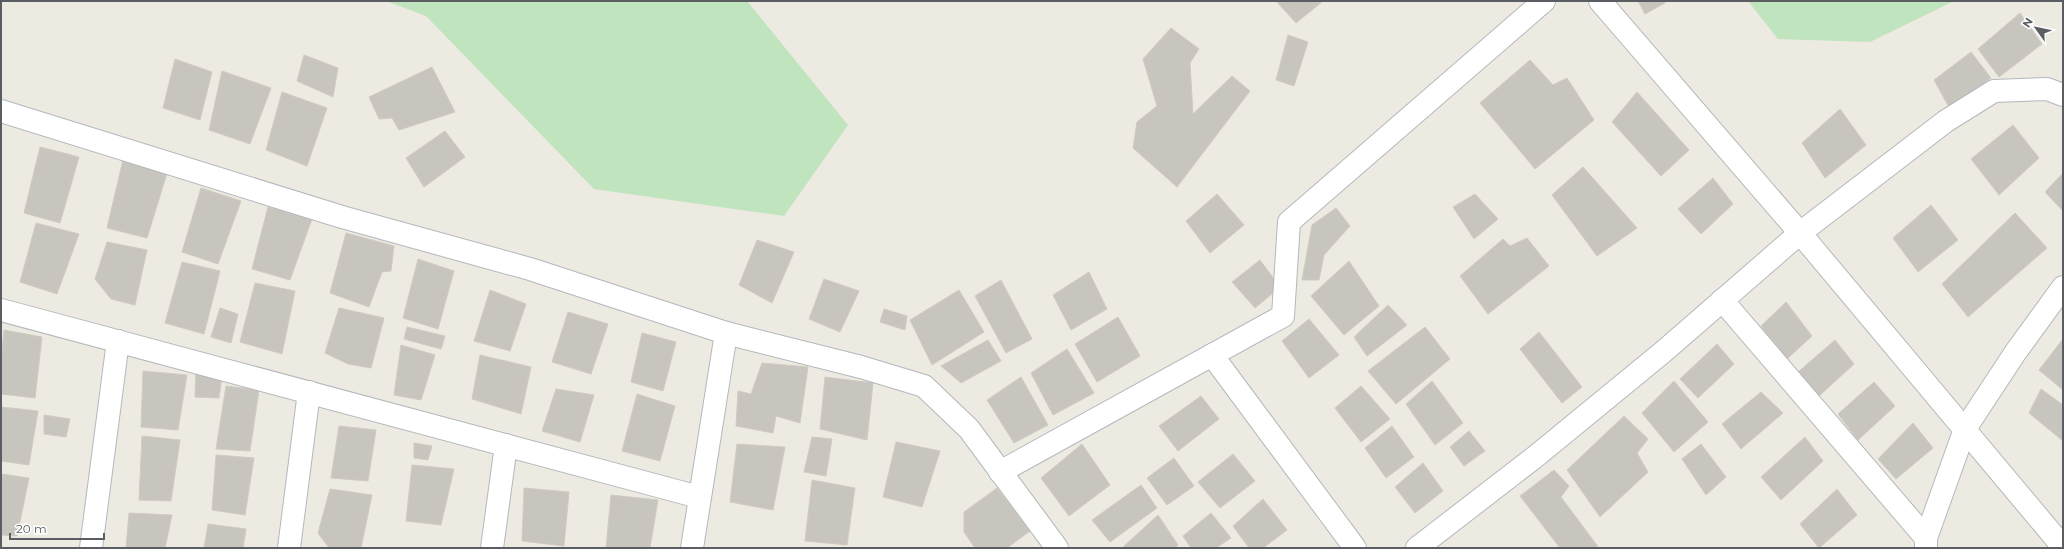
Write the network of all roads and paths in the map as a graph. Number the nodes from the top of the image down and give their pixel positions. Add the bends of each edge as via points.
1 (1544, 1) edge
2 (1600, 1) edge
3 (2063, 95) edge
4 (1, 111) edge
5 (1800, 233) junction
6 (2063, 286) edge
7 (1722, 300) junction
8 (1, 310) edge
9 (726, 333) junction
10 (118, 341) junction
11 (1212, 355) junction
12 (309, 392) junction
13 (1965, 430) junction
14 (506, 445) junction
15 (1000, 472) junction
16 (699, 497) junction
17 (1926, 543) edge
18 (2063, 547) edge
19 (92, 548) edge
20 (289, 548) edge
21 (492, 548) edge
22 (692, 548) edge
23 (1057, 548) edge
24 (1355, 548) edge
25 (1418, 548) edge

1 - 11 street via 1289,222 1283,316
2 - 5 street
3 - 5 street via 2047,89 1994,91 1946,121
4 - 9 street via 342,217 530,269
5 - 7 street
5 - 13 street
6 - 13 street
7 - 17 street
7 - 25 street via 1535,457
8 - 10 street
9 - 15 street via 861,367 924,386 969,430
9 - 16 street
10 - 12 street
10 - 19 street
11 - 15 street
11 - 24 street
12 - 14 street
12 - 20 street
13 - 17 street
13 - 18 street
14 - 16 street
14 - 21 street
15 - 23 street
16 - 22 street

